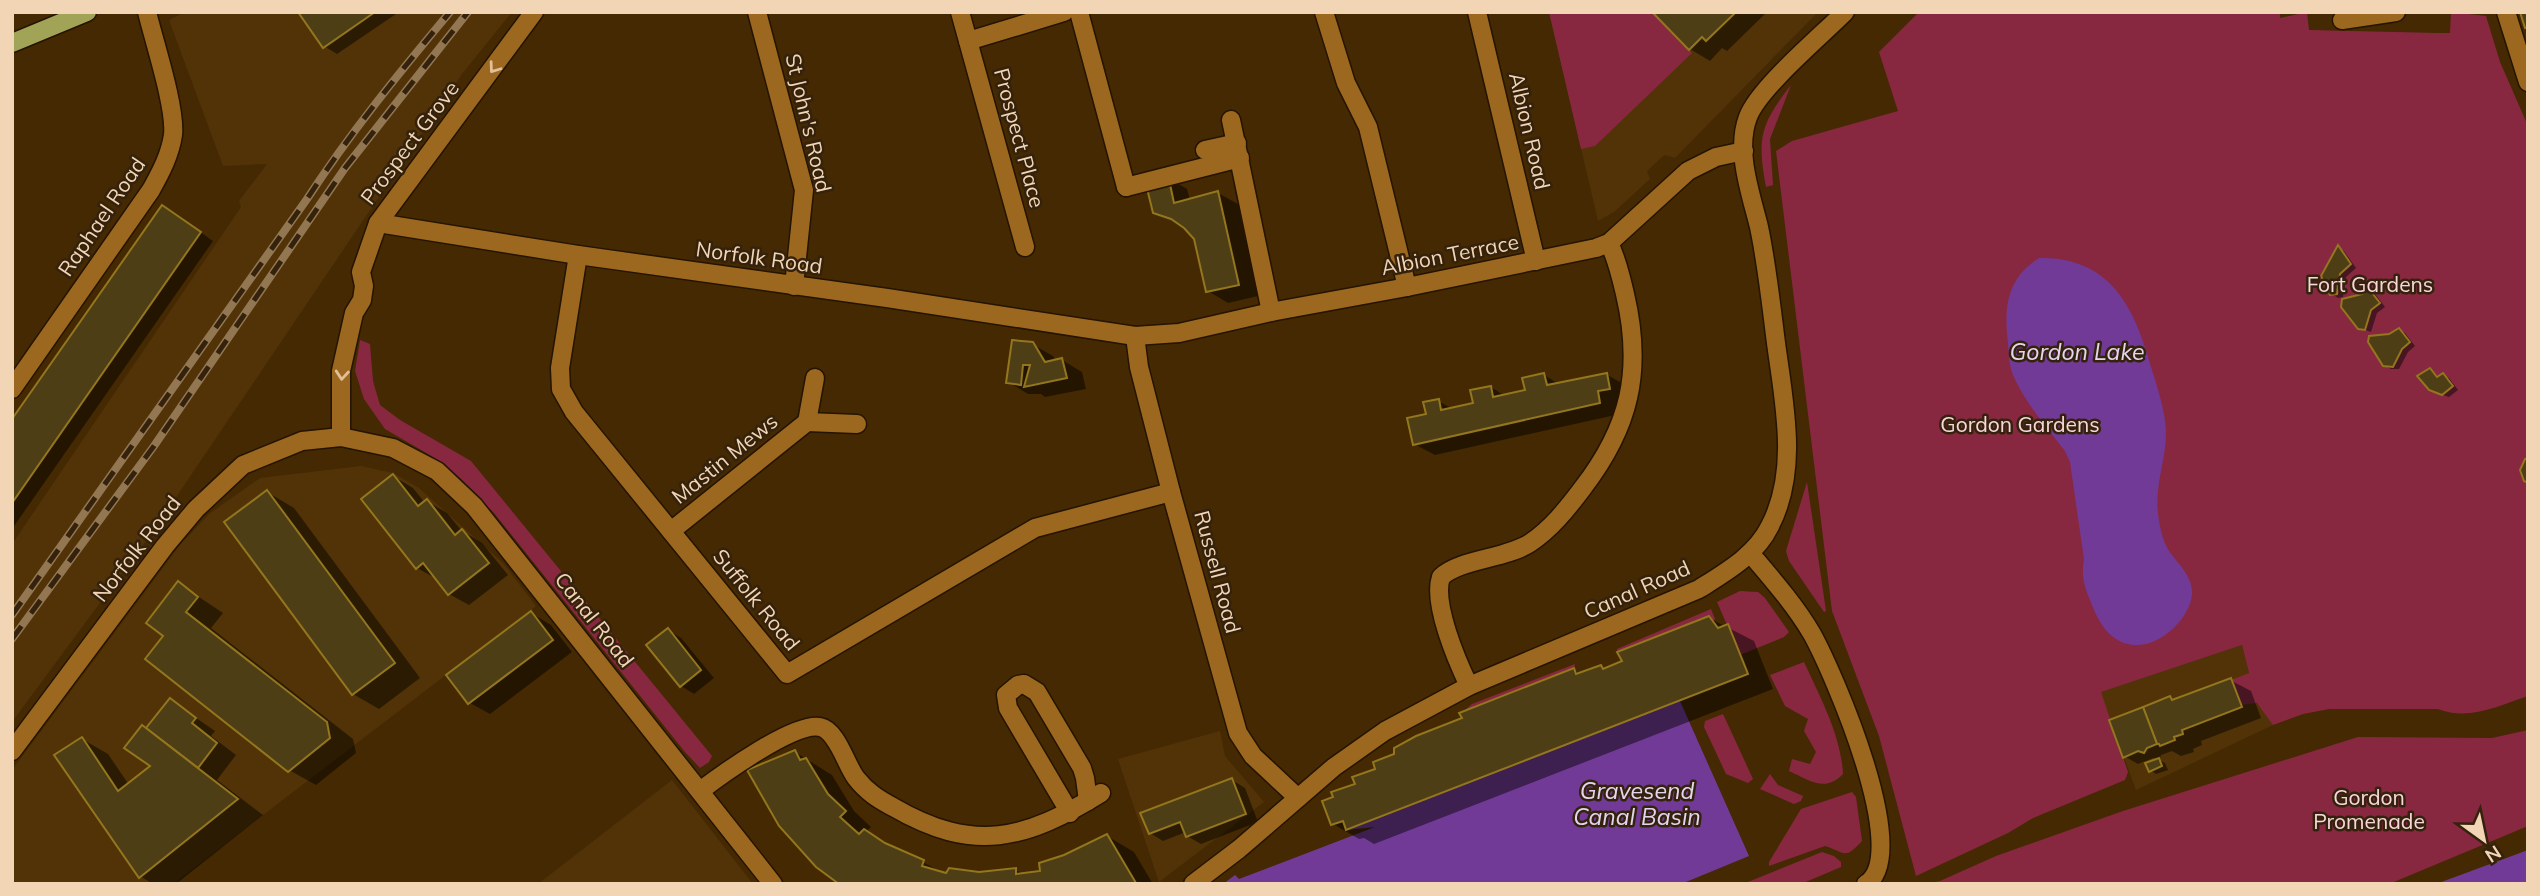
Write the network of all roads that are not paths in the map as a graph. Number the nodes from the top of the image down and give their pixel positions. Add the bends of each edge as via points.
1 (87, 12) edge
2 (147, 12) edge
3 (534, 12) edge
4 (757, 12) edge
5 (960, 12) edge
6 (1064, 12) edge
7 (1079, 12) edge
8 (1324, 12) edge
9 (1477, 12) edge
10 (1845, 12) edge
11 (2396, 12) edge
12 (2506, 12) edge
13 (2342, 20) dead end
14 (968, 40) junction
15 (12, 43) edge
16 (2528, 82) edge
17 (1231, 120) dead end
18 (1205, 150) dead end
19 (1238, 151) junction
20 (1744, 151) junction
21 (378, 223) junction
22 (1609, 243) junction
23 (1025, 247) dead end
24 (578, 255) junction
25 (1536, 261) junction
26 (794, 286) junction
27 (1407, 288) junction
28 (1271, 312) junction
29 (1135, 336) junction
30 (816, 378) dead end
31 (12, 389) edge
32 (807, 422) junction
33 (857, 424) dead end
34 (341, 437) junction
35 (1171, 492) junction
36 (671, 531) junction
37 (1751, 553) junction
38 (1469, 686) junction
39 (12, 751) edge
40 (700, 791) junction
41 (1298, 798) junction
42 (1070, 813) junction
43 (774, 884) edge
44 (1193, 884) edge
45 (1866, 884) edge

1 - 15 main road
2 - 31 street, Raphael Road via 172,113 167,159 151,190
3 -> 21 street, Prospect Grove
4 - 26 street, St John's Road via 804,190
5 - 14 street, Prospect Place
6 - 14 street
7 - 19 street via 1126,187
8 - 27 street via 1346,83 1368,127
9 - 25 street, Albion Road
10 - 20 street, Canal Road via 1760,96 1747,118
11 - 13 street
12 - 16 street
14 - 23 street, Prospect Place
17 - 19 street
18 - 19 street
19 - 28 street
20 - 22 street, Albion Terrace via 1716,157 1688,171
20 - 37 street, Canal Road via 1765,257 1788,435 1783,497
21 - 24 street, Norfolk Road
21 -> 34 street, Prospect Grove via 361,271 362,299 354,313 341,371
22 - 25 street, Albion Terrace
22 - 38 street via 1633,338 1633,374 1625,416 1598,468 1550,527 1521,548 1441,576 1438,595
24 - 26 street, Norfolk Road
24 - 36 street, Suffolk Road via 560,368 561,389
25 - 27 street, Albion Terrace
26 - 29 street, Norfolk Road
27 - 28 street, Albion Terrace
28 - 29 street, Albion Terrace via 1178,333
29 - 35 street, Russell Road
30 - 32 street
32 - 33 street
32 - 36 street, Mastin Mews
34 - 39 street, Norfolk Road via 302,441 243,464 196,509
34 - 40 street, Canal Road via 393,448 437,471 474,506
35 - 36 street, Suffolk Road via 1035,528 787,674
35 - 41 street, Russell Road via 1240,738
37 - 38 street, Canal Road via 1699,589
37 - 45 street via 1816,641 1861,752 1871,781 1881,851 1875,875
38 - 41 street, Canal Road via 1385,731
40 - 42 street via 749,756 814,726 831,733 854,776 873,797 931,827 975,835 1005,834 1045,825
40 - 43 street, Canal Road
41 - 44 street, Canal Road
42 - 42 street via 1095,797 1037,692 1024,684 1006,695 1008,708

